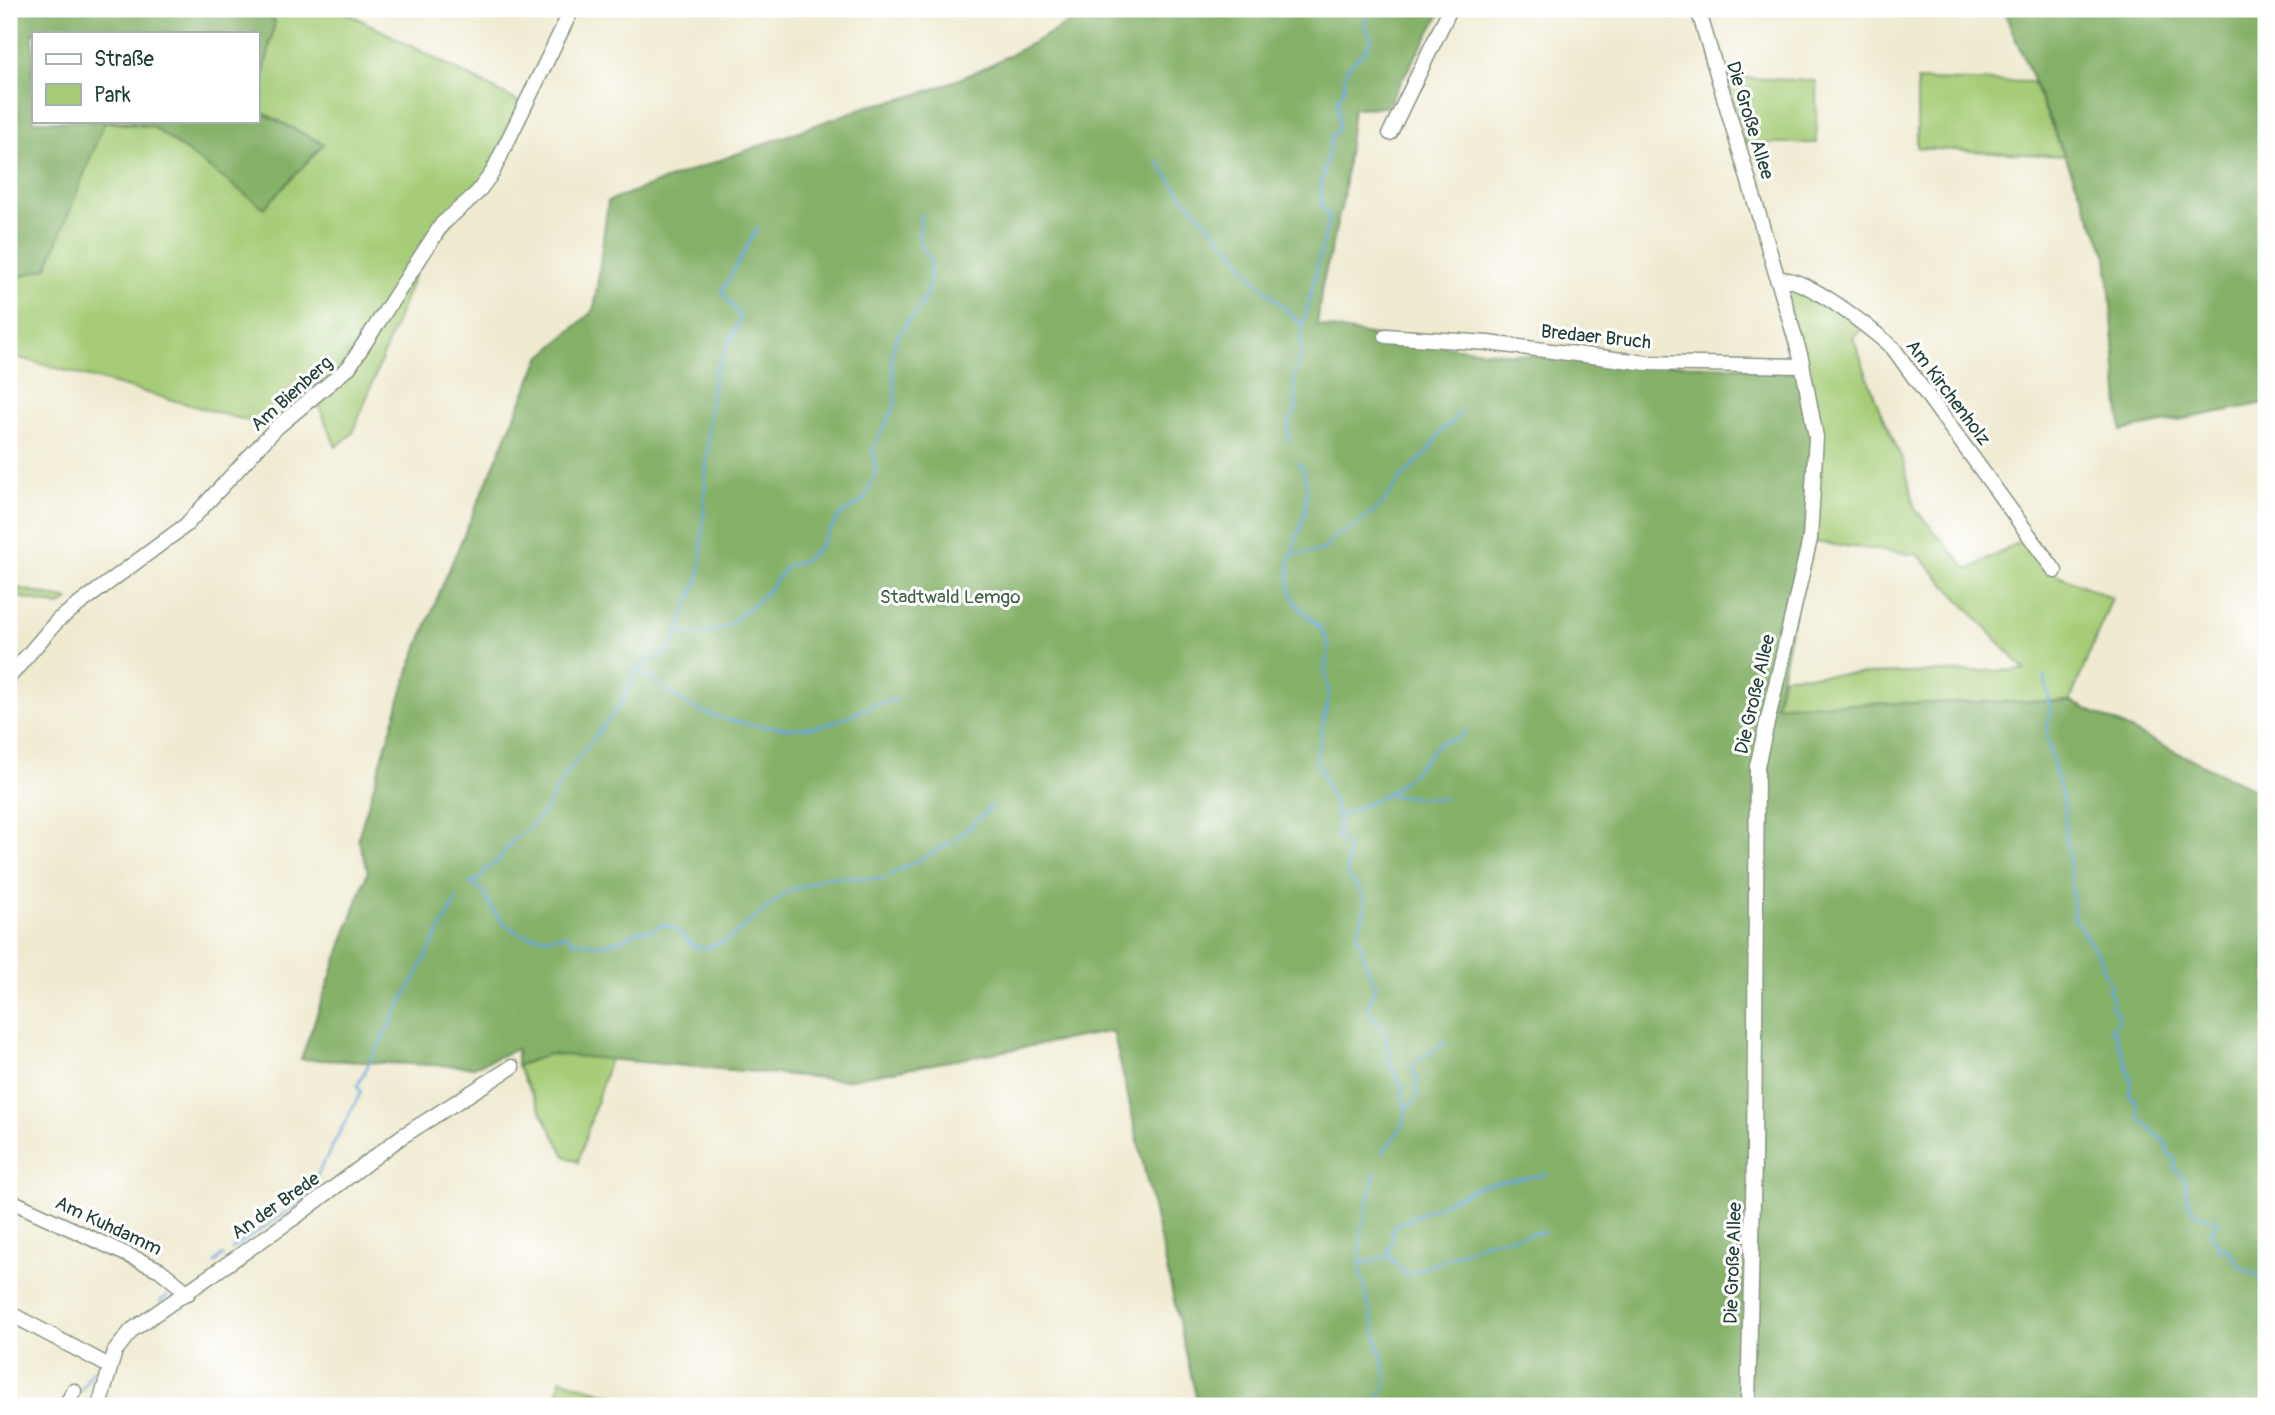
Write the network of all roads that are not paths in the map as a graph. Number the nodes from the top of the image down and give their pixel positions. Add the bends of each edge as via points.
1 (572, 9) edge
2 (1450, 9) edge
3 (1698, 9) edge
4 (1390, 133) dead end
5 (1777, 279) junction
6 (1386, 336) dead end
7 (1802, 366) junction
8 (2054, 571) dead end
9 (9, 677) edge
10 (512, 1067) dead end
11 (9, 1200) edge
12 (188, 1293) junction
13 (9, 1313) edge
14 (109, 1366) junction
15 (74, 1391) dead end
16 (65, 1406) edge
17 (99, 1406) edge
18 (1748, 1406) edge

1 - 9 street, Am Bienberg via 492,173 442,224 349,367 276,428 186,525 58,620
2 - 4 street
3 - 5 street, Die Große Allee
5 - 7 street, Die Große Allee
5 - 8 street, Am Kirchenholz via 1785,278 1814,292 1893,348
6 - 7 street, Bredaer Bruch via 1488,343 1647,363
7 - 18 street, Die Große Allee via 1816,437 1810,539 1757,766
10 - 12 street, An der Brede via 391,1144
11 - 12 street, Am Kuhdamm via 160,1270
12 - 14 street, An der Brede via 132,1330
13 - 14 street
14 - 17 street, An der Brede
15 - 16 street

